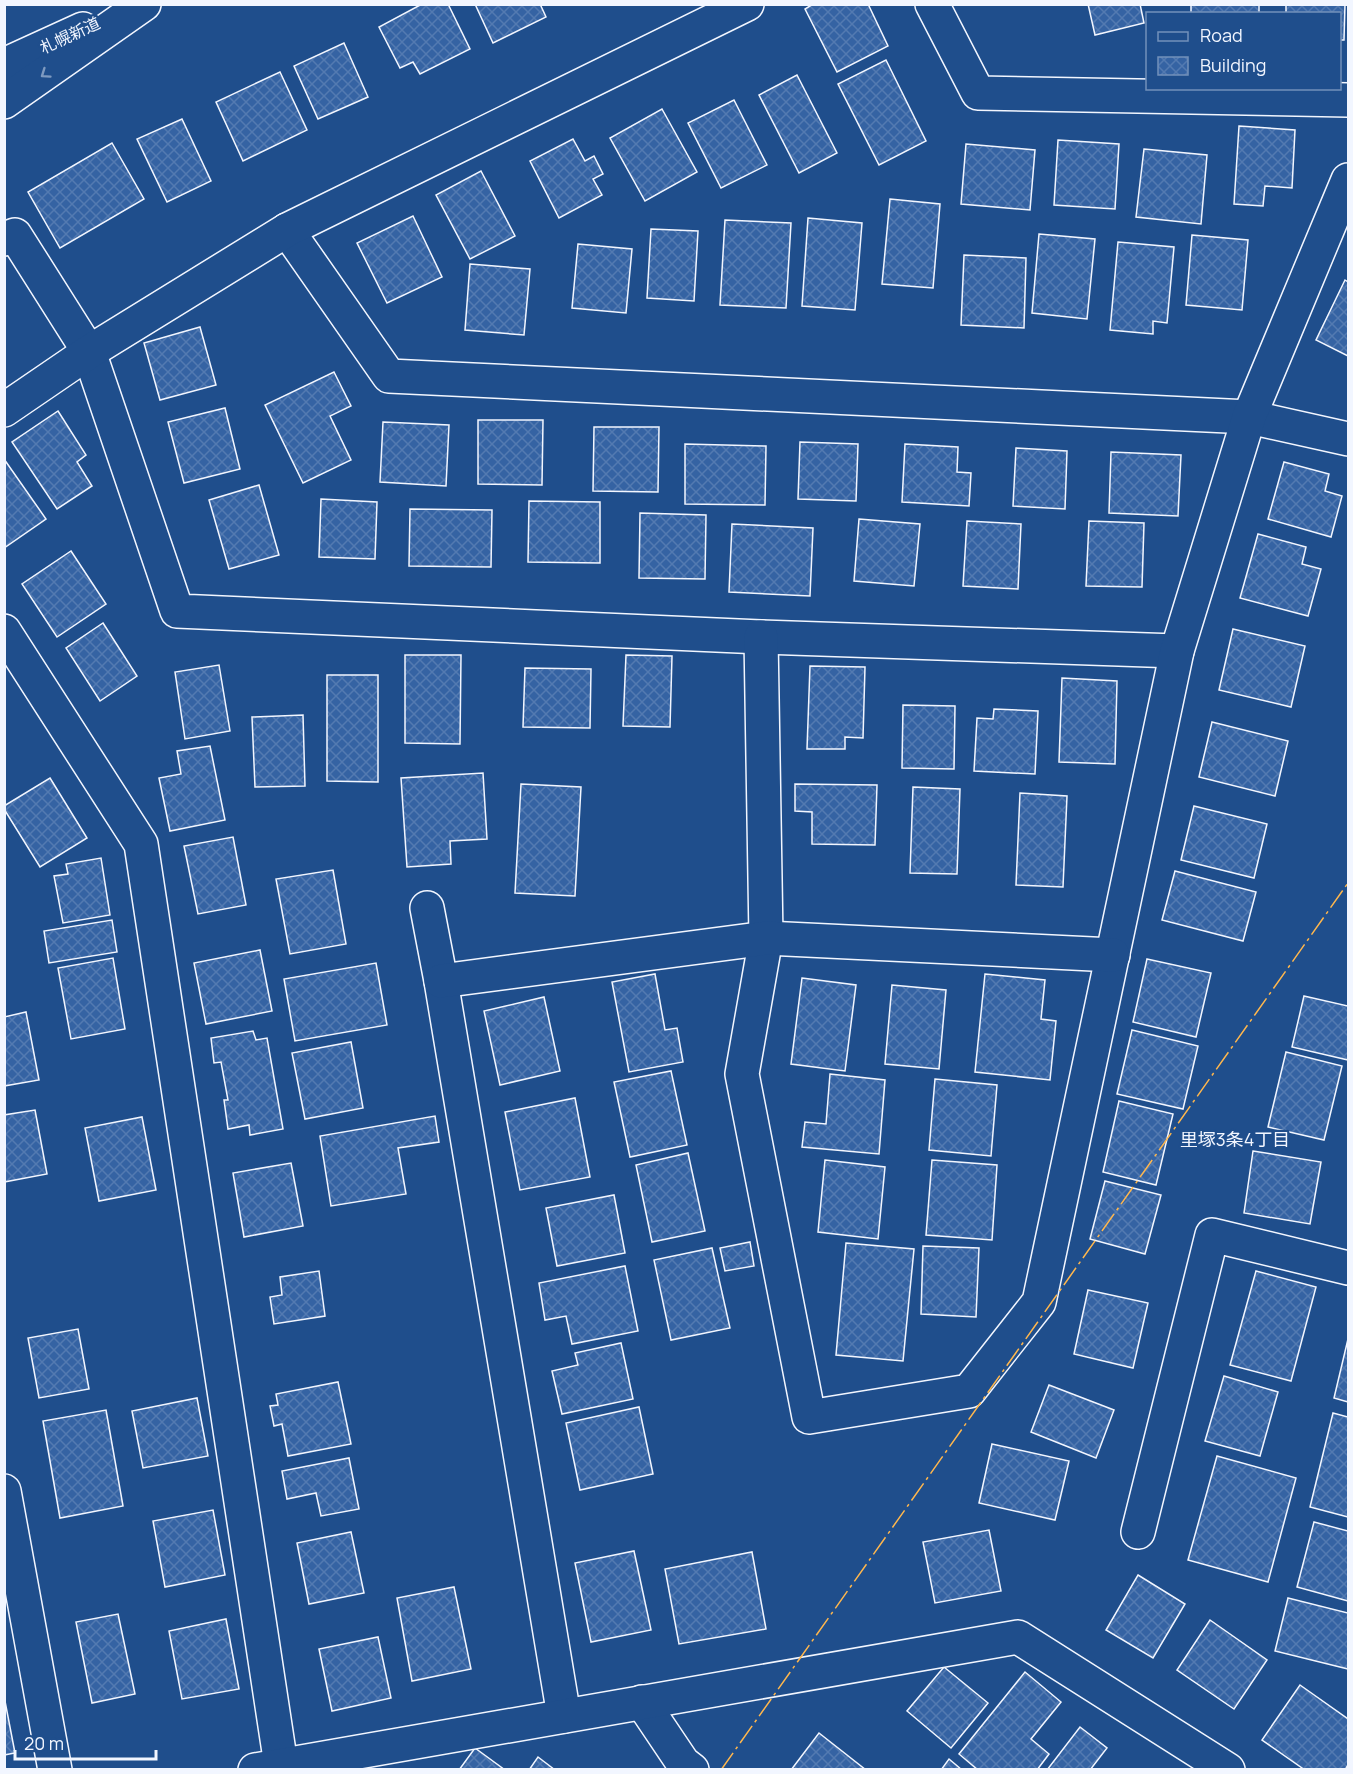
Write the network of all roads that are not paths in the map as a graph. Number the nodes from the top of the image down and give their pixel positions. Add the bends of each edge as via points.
1 (136, 4) edge
2 (144, 4) edge
3 (747, 4) edge
4 (932, 4) edge
5 (4, 65) edge
6 (1348, 100) edge
7 (4, 102) edge
8 (1348, 180) edge
9 (286, 230) junction
10 (4, 239) edge
11 (89, 352) junction
12 (4, 410) edge
13 (1249, 417) junction
14 (1348, 439) edge
15 (4, 632) edge
16 (761, 637) junction
17 (1177, 651) junction
18 (427, 908) dead end
19 (766, 938) junction
20 (1113, 955) junction
21 (441, 981) junction
22 (1348, 1268) edge
23 (4, 1491) edge
24 (1138, 1532) dead end
25 (642, 1702) junction
26 (564, 1716) junction
27 (268, 1767) edge
28 (55, 1770) edge
29 (692, 1770) edge
30 (1228, 1770) edge

1 - 5 street, 札幌新道
2 -> 7 street
3 - 9 street
4 - 6 street via 978,93
8 - 13 street
9 - 11 street
9 - 13 street via 389,376
10 - 11 street via 15,235
11 - 12 street
11 - 16 street via 177,611
13 - 14 street
13 - 17 street
15 - 27 street via 141,844
16 - 17 street
16 - 19 street
17 - 20 street
18 - 21 street
19 - 20 street
19 - 20 street via 742,1074 809,1417 969,1391 1039,1302
19 - 21 street
21 - 26 street
22 - 24 street via 1212,1235
23 - 28 street
25 - 26 street
25 - 29 street via 683,1763
25 - 30 street via 1018,1637
26 - 27 street

